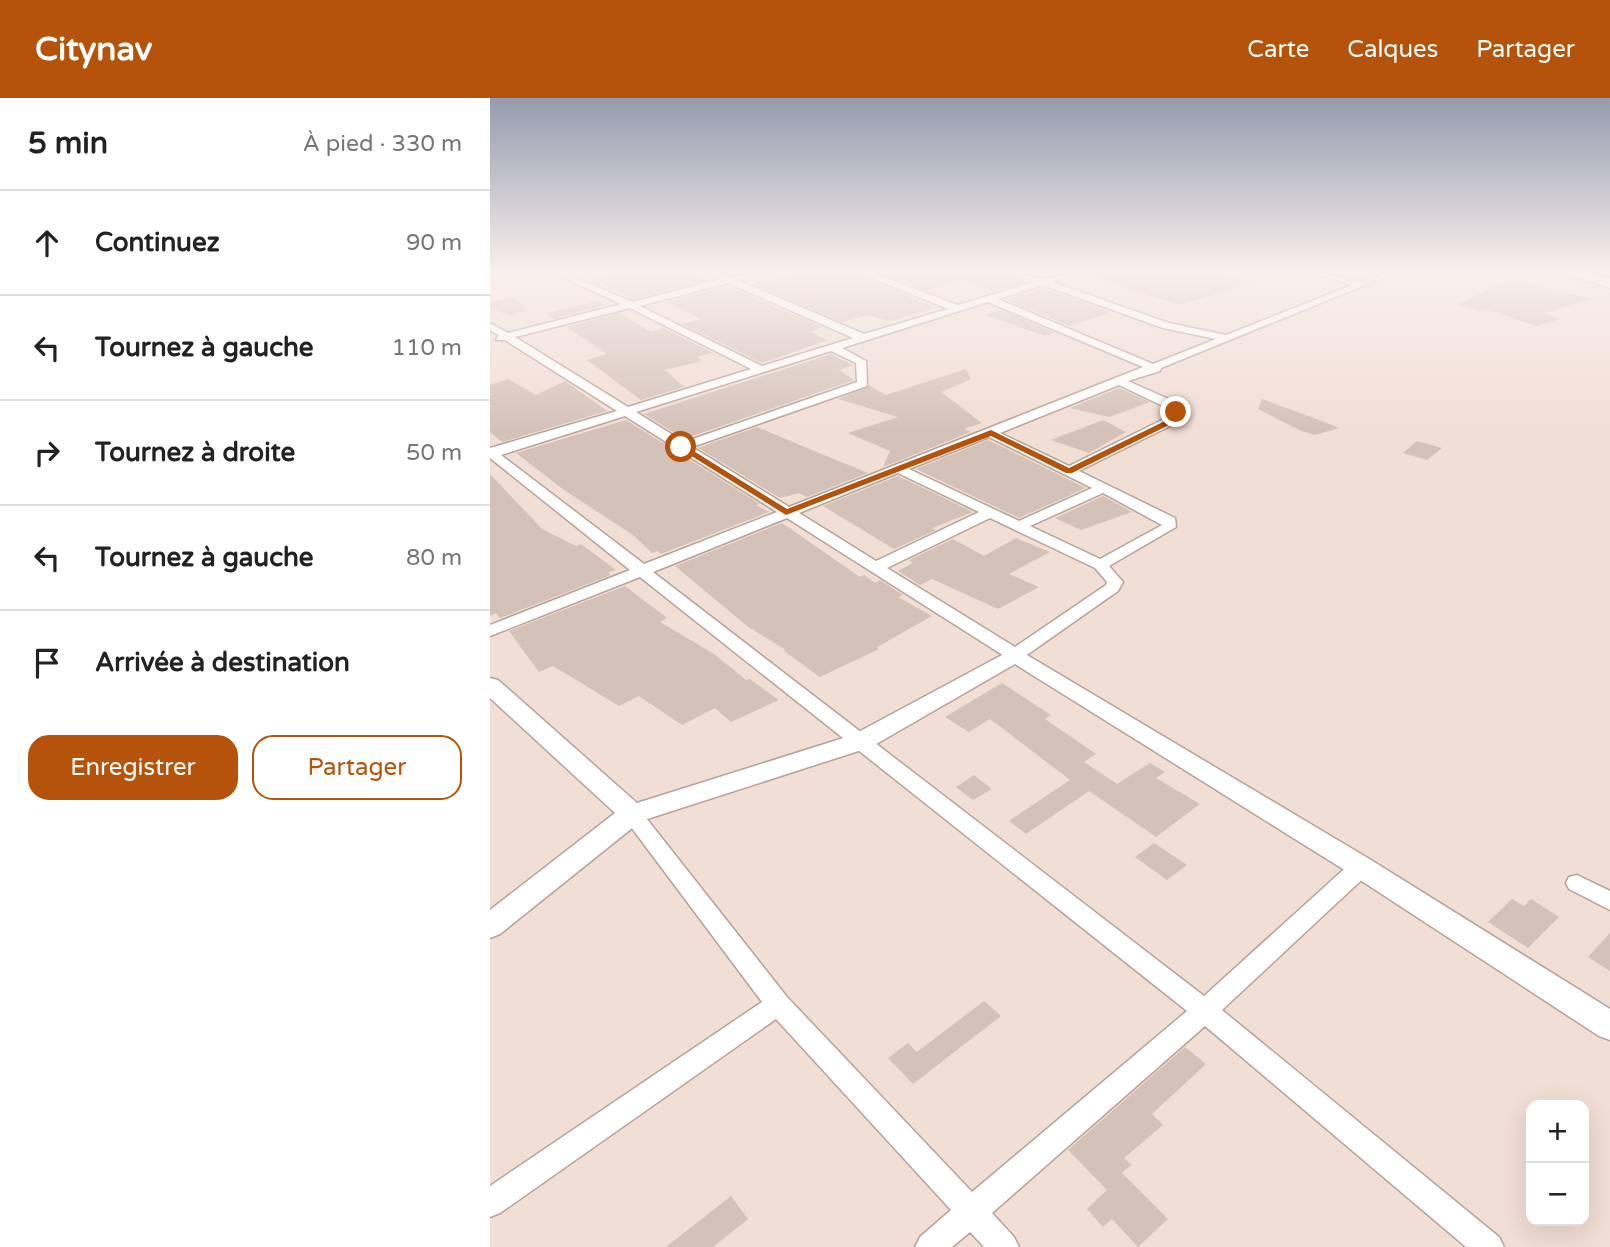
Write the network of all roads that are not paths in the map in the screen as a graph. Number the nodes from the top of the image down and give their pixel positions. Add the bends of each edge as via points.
1 (558, 324) edge
2 (668, 324) edge
3 (830, 324) edge
4 (910, 324) edge
5 (1047, 324) edge
6 (1161, 324) edge
7 (1266, 324) edge
8 (490, 326) edge
9 (506, 337) junction
10 (863, 338) junction
11 (1230, 338) junction
12 (490, 341) edge
13 (833, 348) junction
14 (1156, 369) junction
15 (761, 370) junction
16 (1121, 382) junction
17 (626, 412) junction
18 (991, 433) junction
19 (681, 447) junction
20 (491, 453) edge
21 (897, 468) junction
22 (1069, 471) junction
23 (1103, 488) junction
24 (991, 512) junction
25 (786, 513) junction
26 (1021, 526) junction
27 (1100, 565) junction
28 (874, 568) junction
29 (642, 570) junction
30 (490, 631) edge
31 (1015, 656) junction
32 (490, 685) edge
33 (862, 741) junction
34 (632, 814) junction
35 (1361, 867) junction
36 (1577, 883) dead end
37 (1610, 901) edge
38 (490, 926) edge
39 (778, 1004) junction
40 (1205, 1011) junction
41 (1610, 1026) edge
42 (490, 1203) edge
43 (969, 1212) junction
44 (930, 1247) edge
45 (1004, 1247) edge
46 (1489, 1247) edge

1 - 9 street
2 - 15 street
3 - 10 street
4 - 10 street
5 - 14 street
6 - 11 street
7 - 11 street
8 - 9 street
9 - 12 street
9 - 17 street
10 - 13 street
11 - 14 street
13 - 15 street
13 - 19 street via 861,361 863,384
14 - 16 street
15 - 17 street
16 - 18 street
16 - 22 street via 1169,404 1176,412 1168,422
17 - 19 street
17 - 20 street
18 - 21 street
18 - 22 street
19 - 25 street
20 - 29 street
21 - 24 street
21 - 25 street
22 - 23 street
23 - 26 street
23 - 27 street via 1170,521 1170,527
24 - 26 street
24 - 28 street
25 - 28 street
25 - 29 street
26 - 27 street
27 - 31 street via 1115,584
28 - 31 street
29 - 30 street
29 - 33 street
31 - 33 street
31 - 35 street
32 - 34 street
33 - 34 street
33 - 40 street
34 - 38 street
34 - 39 street
35 - 40 street
35 - 41 street
36 - 37 street
39 - 42 street
39 - 43 street
40 - 43 street
40 - 46 street
43 - 44 street
43 - 45 street

